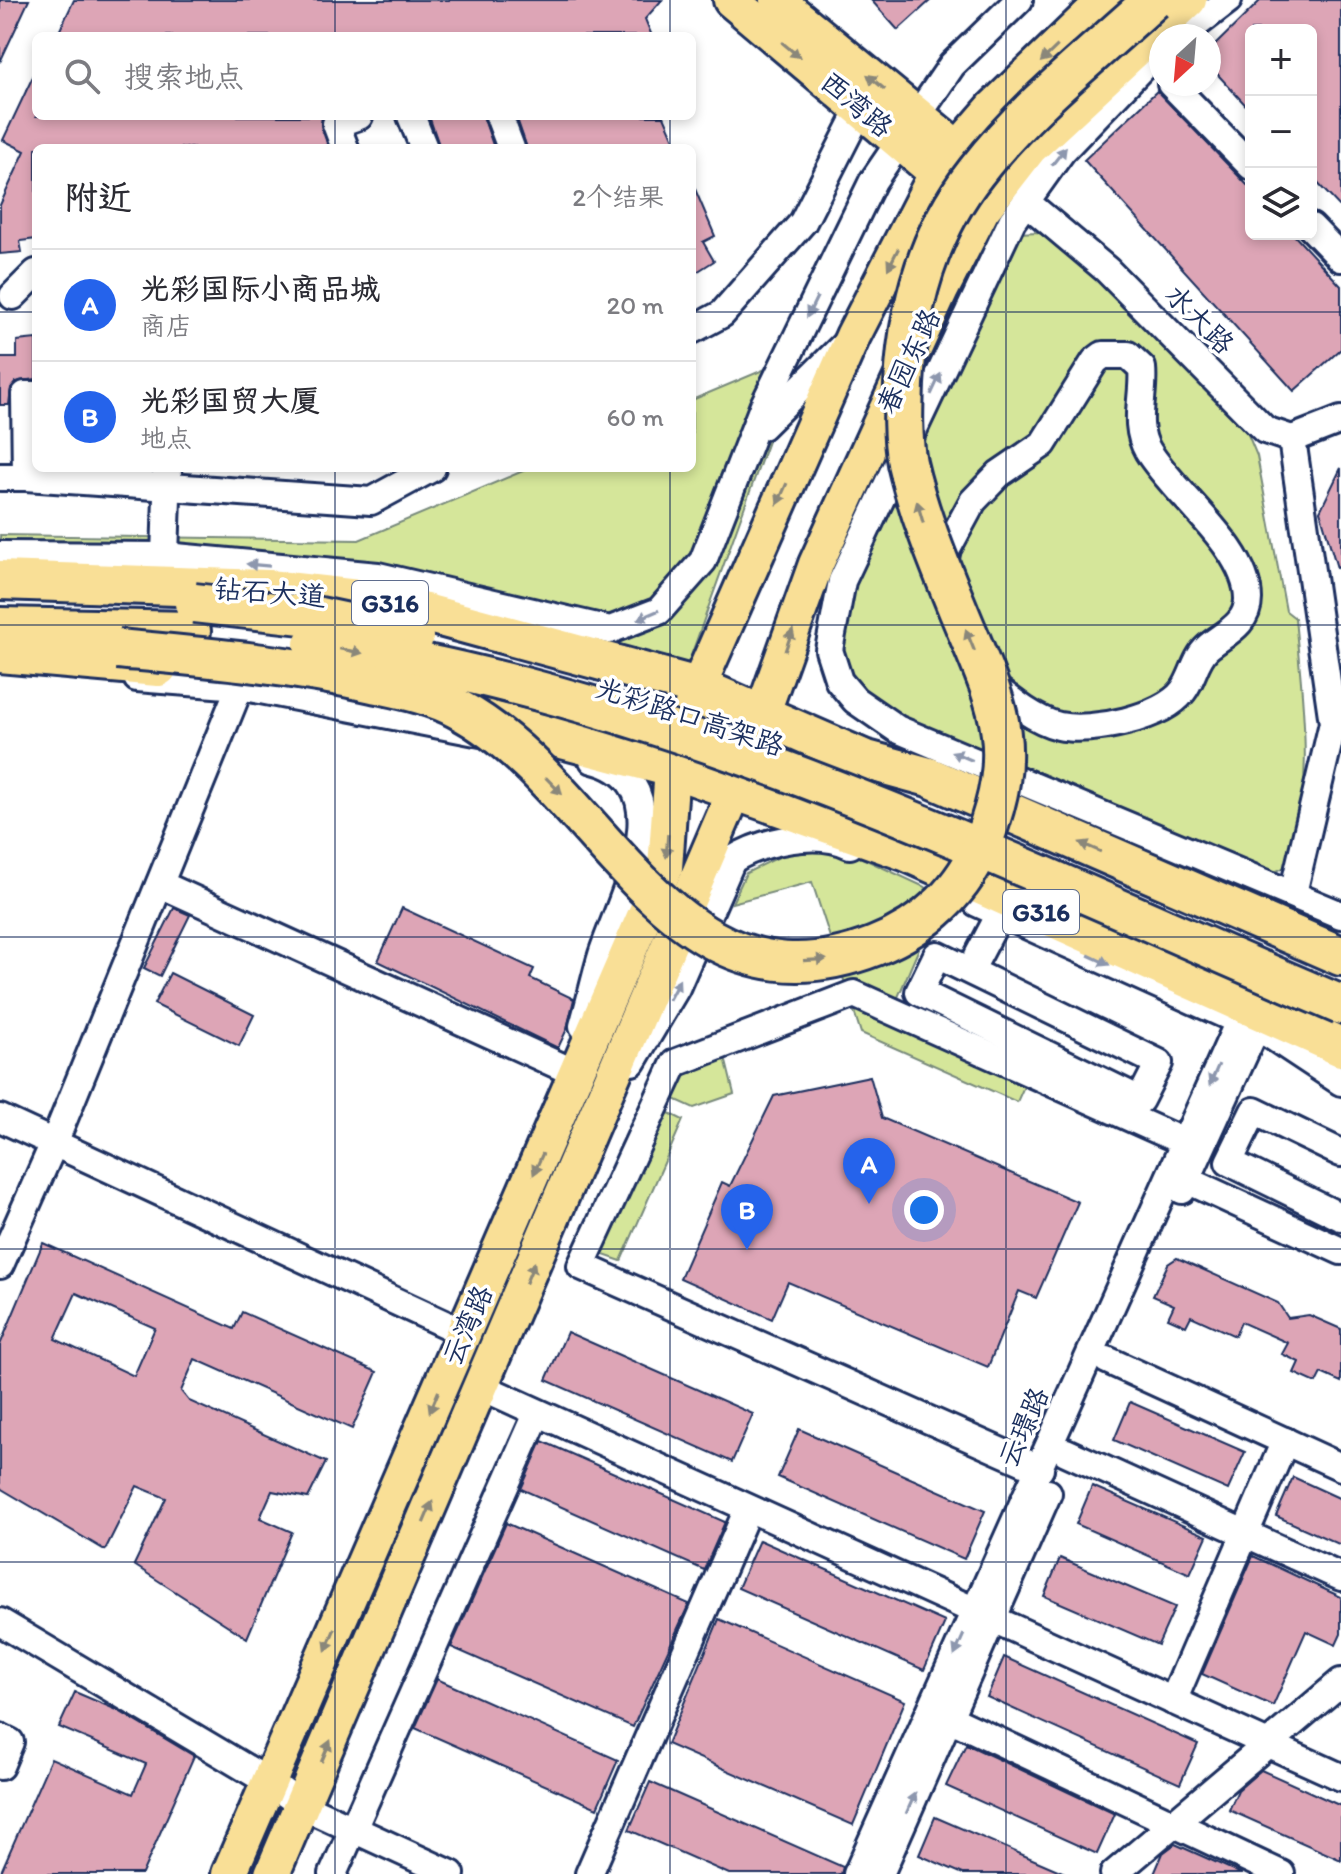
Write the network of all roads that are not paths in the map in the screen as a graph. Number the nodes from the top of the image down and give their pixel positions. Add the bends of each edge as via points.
1 (731, 0) edge
2 (777, 0) edge
3 (1019, 0) edge
4 (1105, 0) edge
5 (1153, 0) edge
6 (1189, 0) edge
7 (1228, 0) edge
8 (1174, 24) edge
9 (1197, 24) edge
10 (1149, 61) edge
11 (1183, 96) edge
12 (861, 108) junction
13 (348, 120) edge
14 (413, 120) edge
15 (500, 120) edge
16 (908, 128) junction
17 (344, 144) edge
18 (422, 144) edge
19 (510, 144) edge
20 (1245, 160) edge
21 (946, 161) junction
22 (1003, 199) junction
23 (1317, 233) edge
24 (1341, 258) edge
25 (32, 277) edge
26 (13, 296) dead end
27 (696, 328) edge
28 (853, 336) junction
29 (32, 395) edge
30 (1341, 420) edge
31 (752, 436) junction
32 (1292, 439) junction
33 (425, 472) edge
34 (13, 477) edge
35 (167, 477) edge
36 (0, 555) edge
37 (165, 556) junction
38 (942, 571) dead end
39 (0, 580) edge
40 (0, 596) edge
41 (490, 601) junction
42 (385, 602) junction
43 (192, 617) junction
44 (0, 627) edge
45 (0, 634) edge
46 (0, 653) edge
47 (0, 668) edge
48 (288, 678) junction
49 (985, 679) dead end
50 (240, 686) junction
51 (698, 687) junction
52 (764, 714) junction
53 (439, 723) junction
54 (897, 729) junction
55 (672, 768) junction
56 (735, 790) junction
57 (1330, 792) edge
58 (968, 794) junction
59 (1127, 863) junction
60 (1238, 871) junction
61 (160, 884) junction
62 (1293, 893) junction
63 (1000, 914) junction
64 (1341, 915) edge
65 (1341, 956) edge
66 (970, 971) junction
67 (1341, 982) edge
68 (1341, 1005) edge
69 (1254, 1021) junction
70 (1341, 1047) edge
71 (1341, 1053) edge
72 (571, 1071) junction
73 (1341, 1082) edge
74 (560, 1115) junction
75 (0, 1118) edge
76 (592, 1130) junction
77 (1184, 1142) junction
78 (54, 1143) junction
79 (1341, 1153) edge
80 (1187, 1180) junction
81 (1341, 1217) edge
82 (1341, 1251) edge
83 (0, 1265) edge
84 (464, 1333) junction
85 (1107, 1360) junction
86 (482, 1387) junction
87 (537, 1414) junction
88 (1285, 1441) junction
89 (1066, 1452) junction
90 (1341, 1467) edge
91 (1040, 1469) junction
92 (748, 1509) junction
93 (1246, 1534) junction
94 (1341, 1577) edge
95 (983, 1615) junction
96 (0, 1622) edge
97 (1341, 1682) edge
98 (1173, 1701) junction
99 (949, 1718) junction
100 (0, 1737) edge
101 (1268, 1745) junction
102 (0, 1766) edge
103 (1341, 1777) edge
104 (269, 1782) junction
105 (303, 1806) junction
106 (1173, 1823) junction
107 (353, 1829) junction
108 (229, 1874) edge
109 (272, 1874) edge
110 (333, 1874) edge
111 (451, 1874) edge
112 (589, 1874) edge
113 (857, 1874) edge
114 (880, 1874) edge
115 (1114, 1874) edge
116 (1281, 1874) edge

1 -> 12 main road, 西湾路
16 -> 2 main road, 西湾路
3 - 16 street via 952,65
4 -> 21 main road, 春园东路
45 -> 5 highway, bridge via 302,667 453,706 493,729 532,763 663,907 693,929 738,952 788,961 849,957 886,942 924,919 962,885 983,842 1005,762 1002,724 922,519 906,457 906,344 913,298 952,209 981,166 1055,89
6 - 8 main road, 春园东路
7 - 9 street
22 -> 10 main road, 春园东路 via 1030,148
11 - 20 street
12 - 16 main road, 西湾路
12 - 27 street via 803,222 722,314
13 - 17 street via 336,124
14 - 18 street
15 - 19 street
16 - 21 main road, 西湾路
16 -> 31 street via 873,181
21 - 22 main road, 西湾路
21 -> 28 main road, 春园东路
22 - 32 street, 水大路 via 1107,270 1265,430
52 -> 22 main road, 春园东路 via 816,564 941,290
54 -> 22 street via 855,700 839,681 829,650 842,581 1012,221
23 - 24 street
25 - 26 street
28 - 31 street
28 -> 51 main road, 春园东路
29 - 34 street via 25,395
30 - 32 street
31 -> 41 street via 703,561 659,611 610,630
32 - 57 street via 1333,723
33 - 35 street via 371,501
34 - 35 street
35 - 37 street
36 - 37 street
41 -> 37 street via 378,576
38 - 49 street via 947,549 973,501 999,474 1043,444 1095,361 1103,355 1128,355 1142,368 1138,413 1147,449 1242,568 1248,601 1240,624 1204,650 1182,693 1145,714 1102,727 1058,726 1017,705
39 - 42 highway, 钻石大道 / G316 via 268,589
40 - 43 highway, 光彩路口高架路
41 - 42 street
42 - 51 highway, 钻石大道 / G316
43 - 44 highway, 光彩路口高架路
43 - 67 highway, 光彩路口高架路, bridge via 320,617 478,650 633,695 802,753
43 -> 68 highway, 光彩路口高架路, bridge via 474,674 720,748 793,773
46 - 48 highway, G316
47 - 50 street
48 - 53 street
48 - 55 highway, G316 via 374,689
50 - 53 street
50 - 61 street
51 - 52 highway, 钻石大道 / G316
51 - 55 main road, 春园东路
52 - 56 main road, 春园东路
52 - 58 highway, G316 via 863,759
53 - 72 street via 609,764 632,783 643,817 637,862 602,955
54 - 58 street
60 -> 54 street
55 - 56 highway, G316
55 -> 74 main road, 云湾路 via 665,868
56 - 69 highway, G316 via 905,851
56 - 76 main road, 云湾路
57 - 62 street
59 -> 58 highway, G316
59 - 60 street
59 - 65 highway, G316
60 - 62 street
61 - 72 street
61 - 78 street
62 - 64 street
63 - 66 street
63 -> 69 street
76 -> 63 street via 676,988 732,860 751,848 839,839
66 - 66 street via 1159,1063 1140,1100 919,992 937,955
69 - 70 highway, G316
69 - 71 street
69 - 73 street
69 -> 77 street, 云璟路
69 - 80 street, 云璟路
72 - 74 street
74 -> 84 main road, 云湾路
75 - 78 street
86 -> 76 main road, 云湾路
77 - 91 street, 云璟路
77 - 91 street via 854,994 675,1063 581,1266
78 - 83 street
78 - 84 street
79 - 81 street via 1254,1111 1229,1162
80 - 82 street
80 - 85 street, 云璟路
84 -> 104 main road, 云湾路
85 - 88 street
85 - 89 street, 云璟路
86 - 87 street
105 -> 86 main road, 云湾路
87 - 92 street
87 - 107 street
88 - 90 street
88 - 93 street
89 - 93 street
89 - 95 street, 云璟路
91 - 95 street, 云璟路
92 - 95 street
92 - 112 street
93 - 94 street
93 - 98 street
95 - 98 street
95 - 99 street, 云璟路
95 -> 113 street, 云璟路
96 - 104 street
97 - 101 street
98 - 101 street
99 - 106 street
114 -> 99 street, 云璟路
100 - 102 street via 10,1742
101 - 103 street
101 - 106 street
104 - 105 street
104 - 108 main road, 云湾路
105 - 107 street
105 - 109 main road, 云湾路
106 - 115 street
106 - 116 street
107 - 110 street
107 - 111 street

